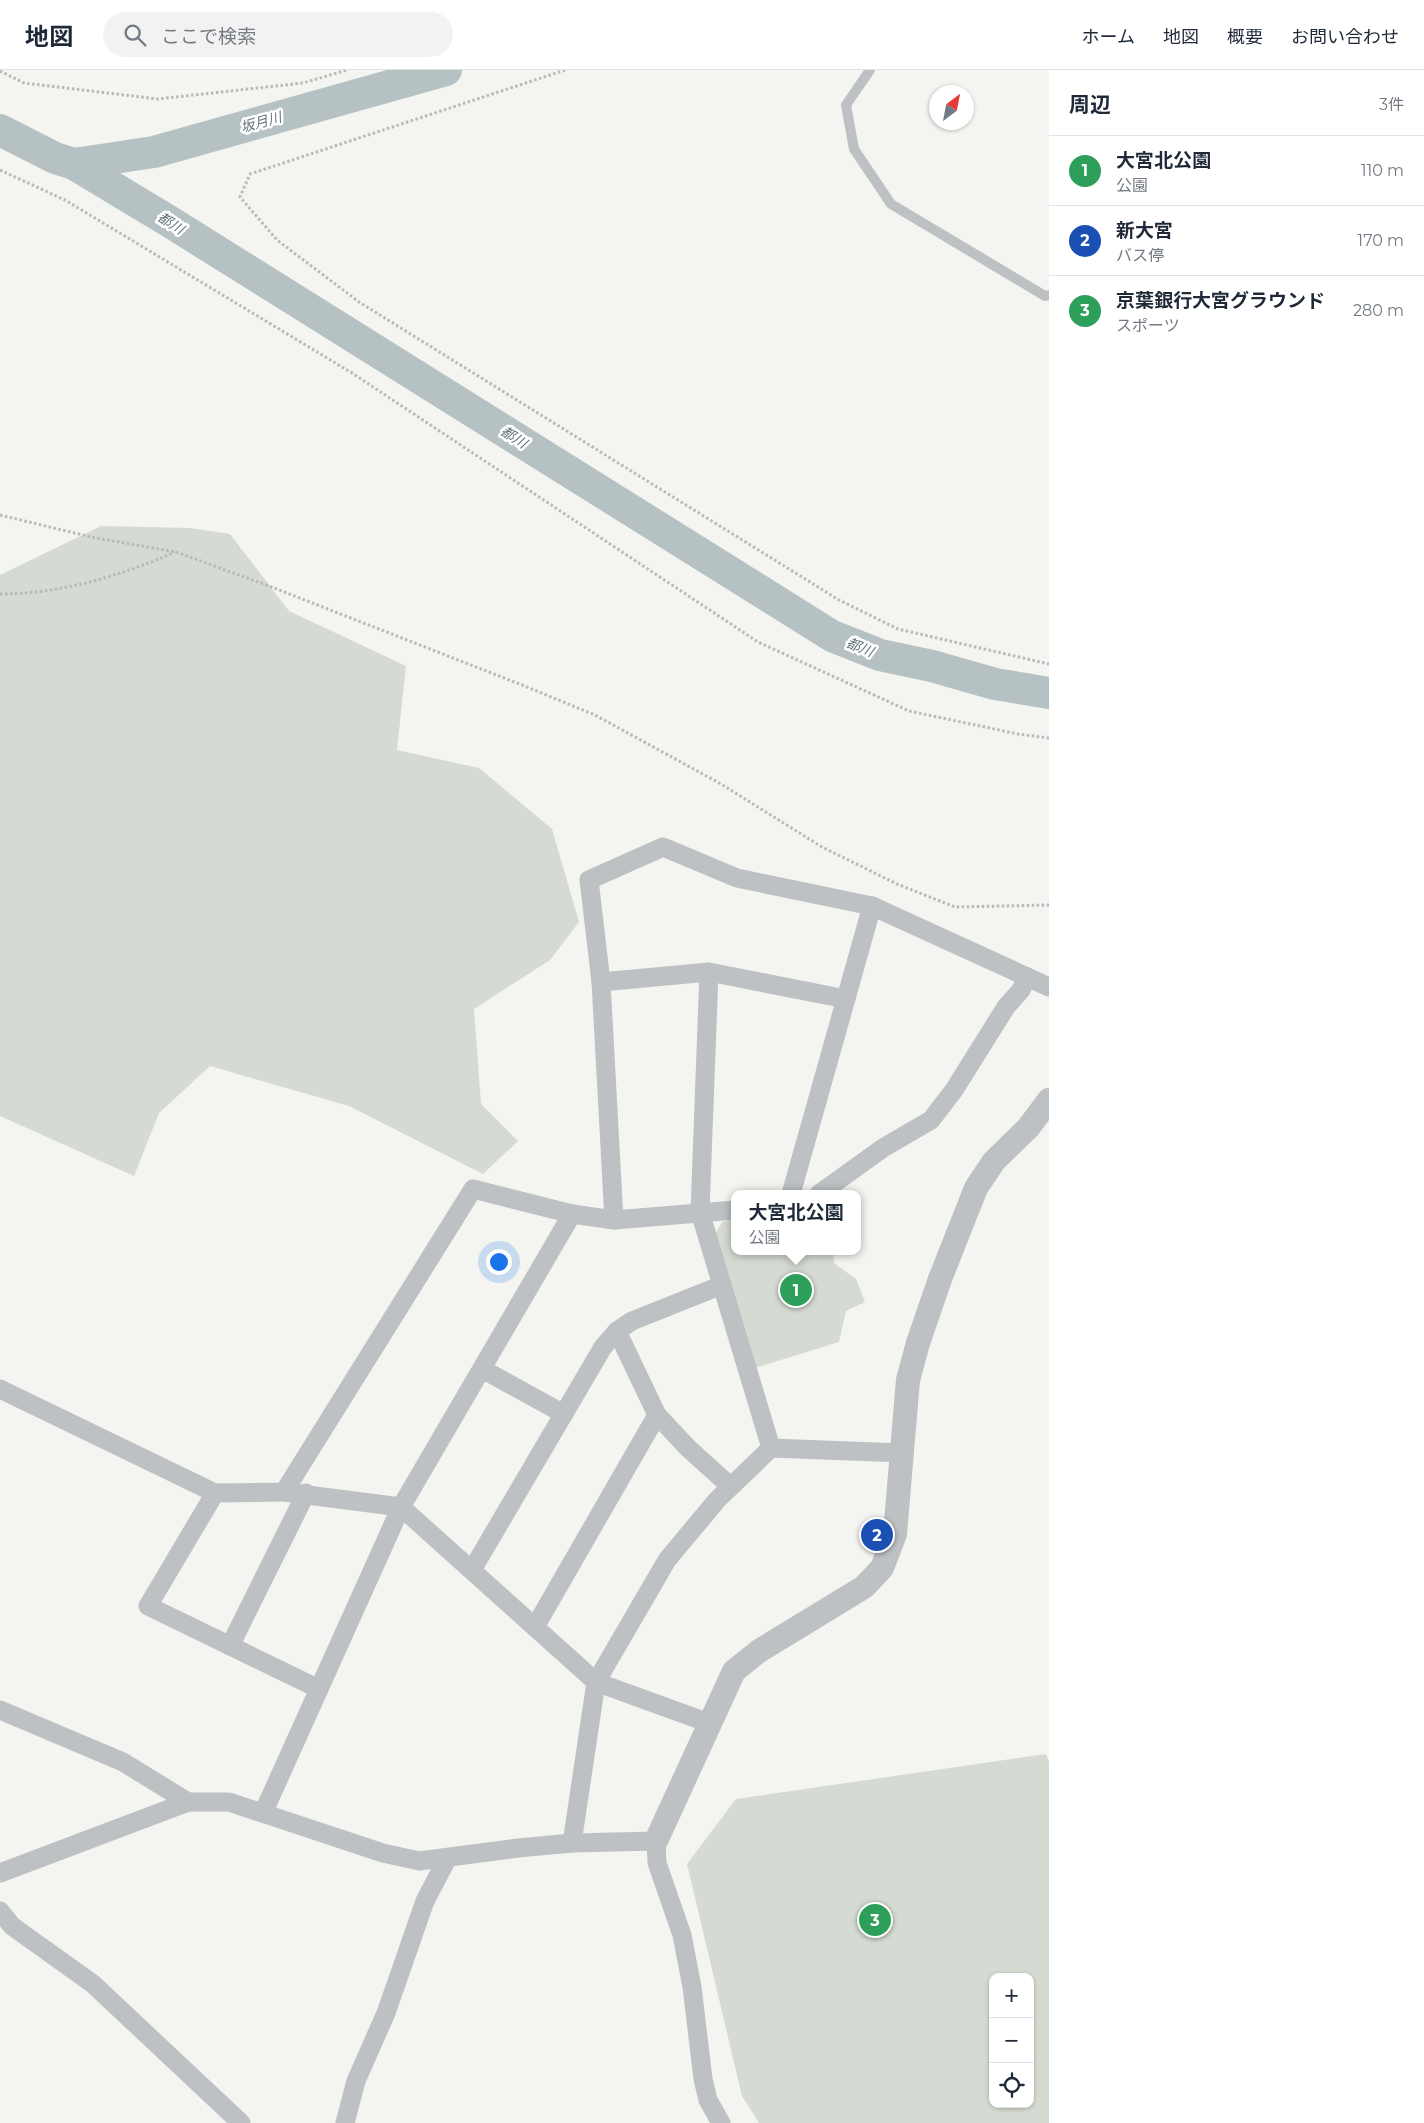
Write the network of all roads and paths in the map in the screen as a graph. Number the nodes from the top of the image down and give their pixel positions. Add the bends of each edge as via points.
1 (348, 70) edge
2 (565, 70) edge
3 (870, 70) edge
4 (0, 71) edge
5 (0, 170) edge
6 (1049, 295) edge
7 (0, 515) edge
8 (176, 552) junction
9 (0, 594) edge
10 (1049, 664) edge
11 (1049, 738) edge
12 (1049, 904) edge
13 (872, 906) junction
14 (709, 972) junction
15 (1027, 977) junction
16 (601, 982) junction
17 (1049, 987) edge
18 (846, 999) junction
19 (1049, 1100) edge
20 (791, 1190) edge
21 (825, 1190) edge
22 (731, 1210) edge
23 (700, 1212) junction
24 (572, 1214) junction
25 (614, 1220) junction
26 (722, 1285) junction
27 (617, 1331) junction
28 (482, 1369) junction
29 (0, 1389) edge
30 (564, 1414) junction
31 (657, 1415) junction
32 (771, 1448) junction
33 (903, 1453) junction
34 (730, 1486) junction
35 (284, 1492) junction
36 (216, 1493) junction
37 (306, 1493) junction
38 (401, 1507) junction
39 (472, 1570) junction
40 (535, 1626) junction
41 (230, 1646) junction
42 (596, 1682) junction
43 (318, 1689) junction
44 (0, 1710) edge
45 (709, 1723) junction
46 (188, 1802) junction
47 (264, 1811) junction
48 (656, 1841) junction
49 (572, 1843) junction
50 (447, 1859) junction
51 (0, 1873) edge
52 (0, 1911) edge
53 (241, 2123) edge
54 (345, 2123) edge
55 (721, 2123) edge

1 - 4 path via 303,83 158,99 24,83
2 - 10 path via 250,174 240,198 277,240 359,302 839,600 898,629
3 - 6 lane via 846,105 854,149 891,204 1045,296
5 - 11 path via 65,200 352,373 758,642 909,711
7 - 8 path via 91,537
8 - 9 path via 130,572 30,594
8 - 12 path via 595,715 721,784 822,847 897,884 955,907
13 - 15 street
13 - 16 street via 737,878 663,847 589,880
13 - 18 street
14 - 16 street
14 - 18 street
14 - 23 street
15 - 17 street
15 - 21 street via 931,1120
16 - 25 street
18 - 20 street
19 - 33 street via 1028,1128 994,1161 967,1207 908,1380
22 - 23 street
23 - 25 street
23 - 26 street
24 - 25 street
24 - 28 street
24 - 35 street via 473,1189
26 - 27 street via 632,1321
26 - 32 street
27 - 30 street via 603,1347
27 - 31 street
28 - 30 street
28 - 38 street
29 - 36 street
30 - 39 street
31 - 34 street
31 - 40 street
32 - 33 street
32 - 34 street
33 - 45 street via 895,1534 882,1568 864,1586 759,1651 734,1671
34 - 42 street via 667,1560
35 - 36 street
35 - 37 street
36 - 41 street via 148,1606
37 - 38 street
37 - 41 street
38 - 39 street
38 - 43 street
39 - 40 street
40 - 42 street
41 - 43 street
42 - 45 street
42 - 49 street
43 - 47 street
44 - 46 street via 123,1762
45 - 48 street
46 - 47 street via 229,1802
46 - 51 street
47 - 50 street via 383,1852 419,1861
48 - 49 street
48 - 55 street via 657,1863 682,1935 703,2079 708,2100
49 - 50 street
50 - 54 street via 425,1901 386,2013 356,2081
52 - 53 street via 12,1926 93,1984

